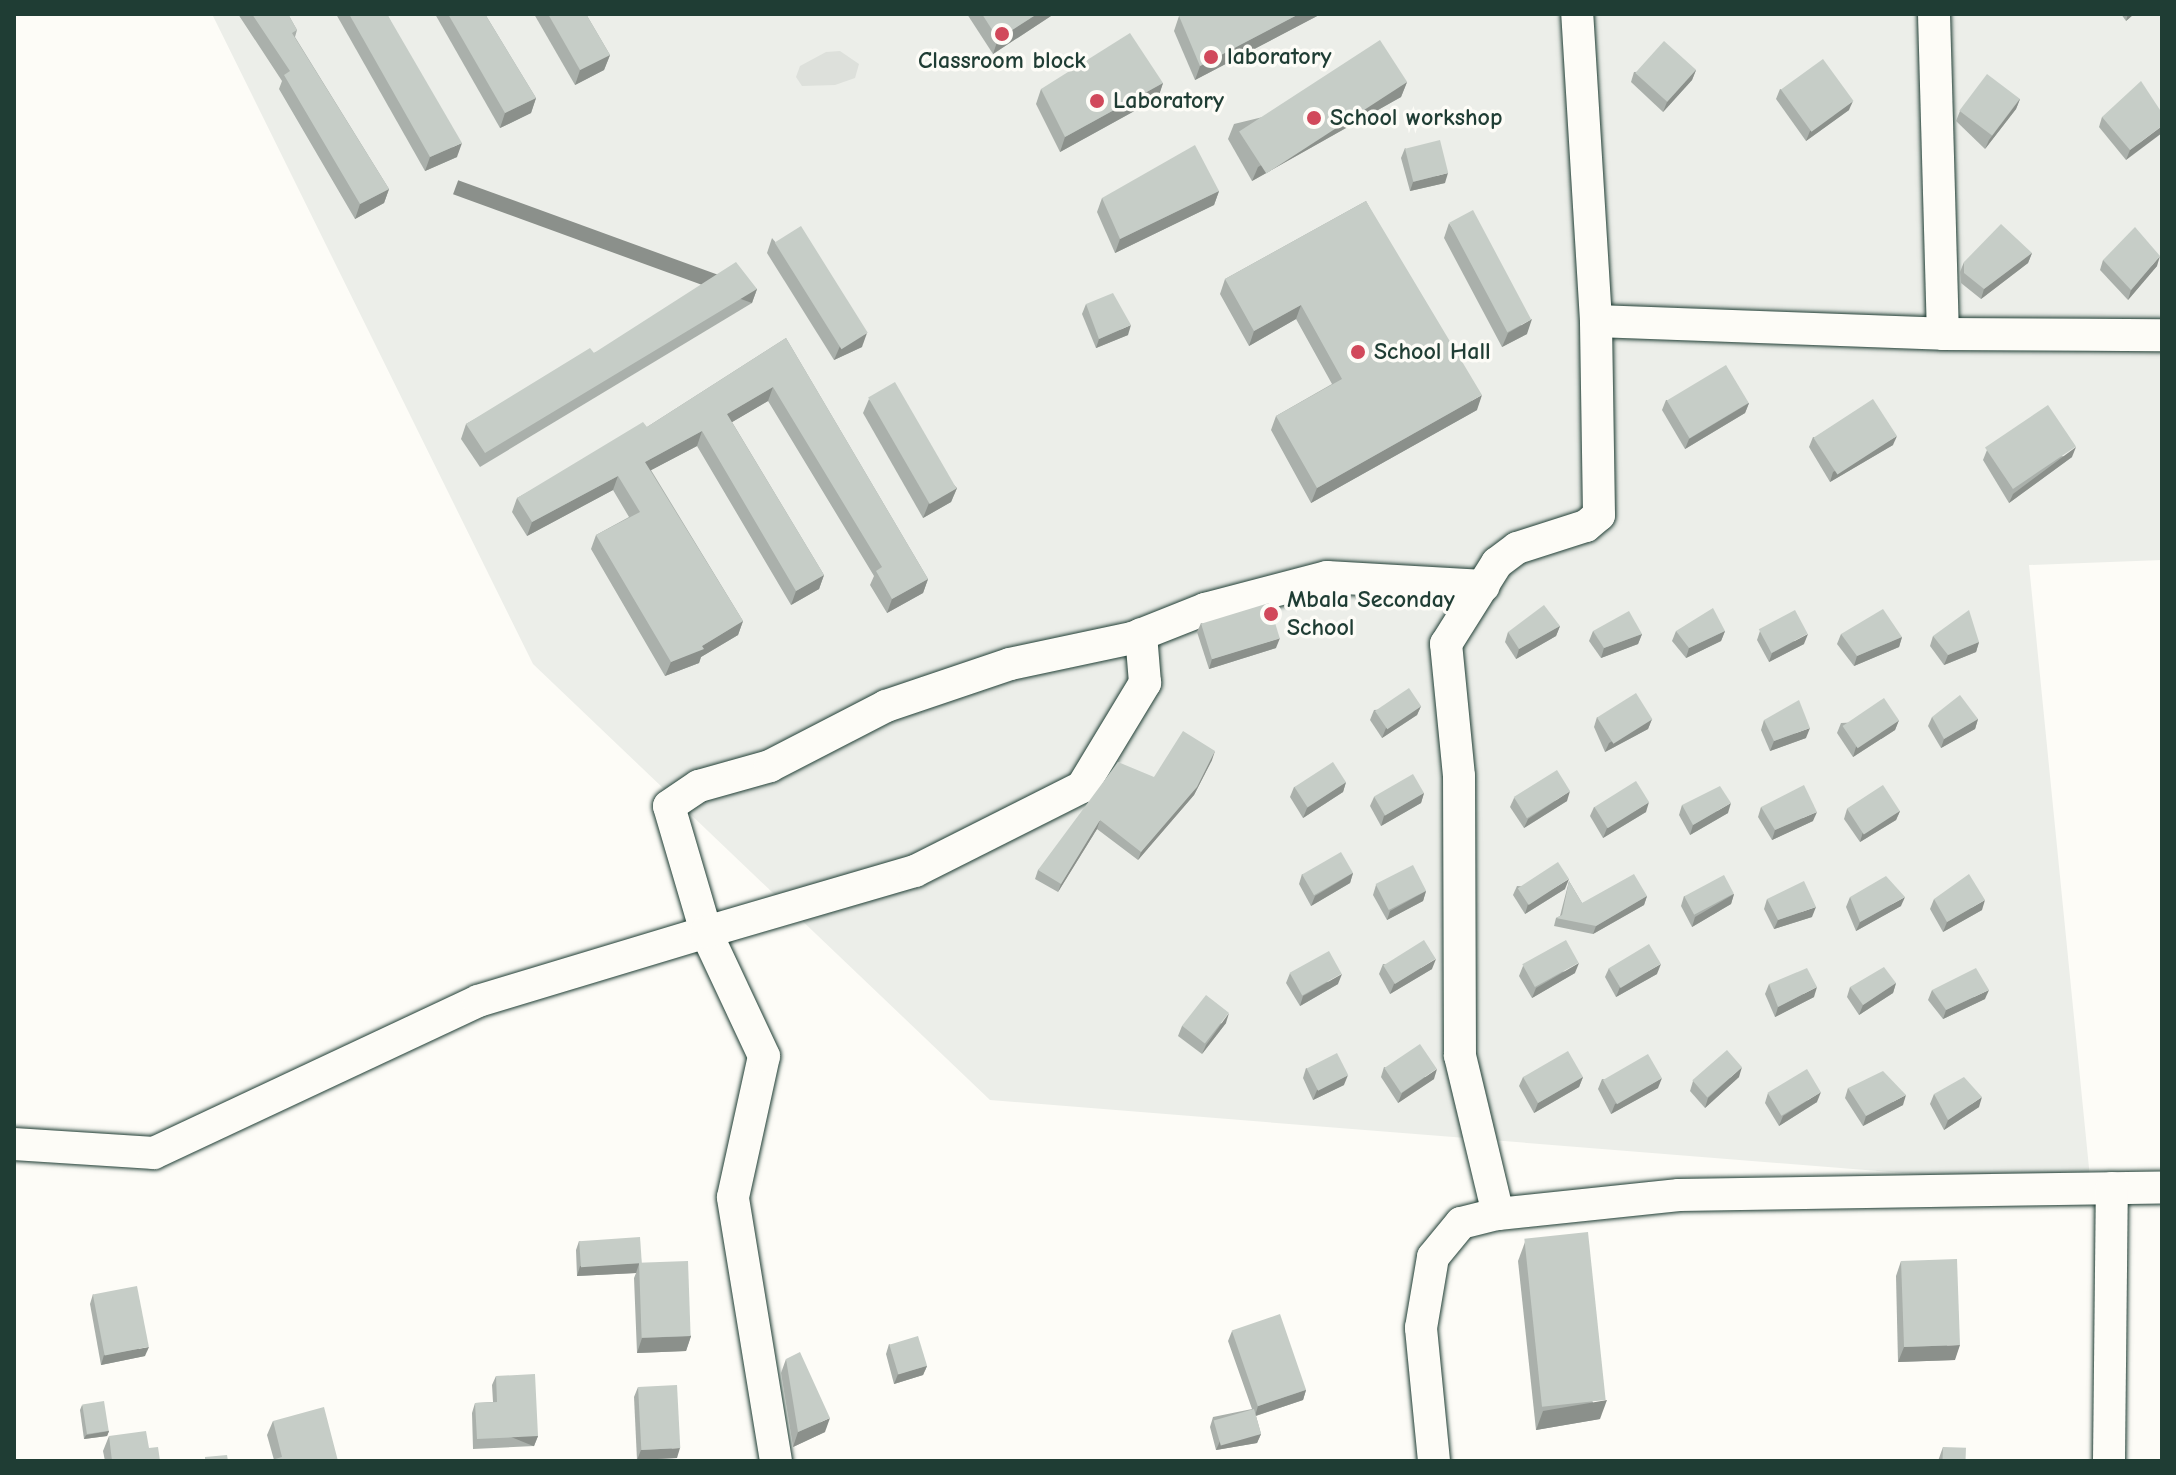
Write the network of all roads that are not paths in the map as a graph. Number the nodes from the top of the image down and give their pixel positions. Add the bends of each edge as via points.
1 (1577, 14) edge
2 (1934, 14) edge
3 (1596, 321) junction
4 (1943, 334) junction
5 (2162, 335) edge
6 (1484, 586) junction
7 (1141, 634) junction
8 (706, 932) junction
9 (14, 1144) edge
10 (2162, 1187) edge
11 (2112, 1188) junction
12 (1498, 1214) junction
13 (776, 1461) edge
14 (1434, 1461) edge
15 (2109, 1461) edge

1 - 3 street
2 - 4 street
3 - 4 street
3 - 6 street via 1599,515 1586,526 1517,548 1497,563
4 - 5 street
6 - 7 street via 1327,577 1205,609
6 - 12 street via 1446,644 1459,776 1460,1056
7 - 8 street via 1145,683 1082,787 915,871
7 - 8 street via 1010,664 886,706 770,766 699,786 669,806
8 - 9 street via 478,1001 154,1153
8 - 13 street via 764,1056 733,1197
10 - 11 street
11 - 12 street via 1679,1195
11 - 15 street
12 - 14 street via 1461,1223 1433,1257 1421,1328

